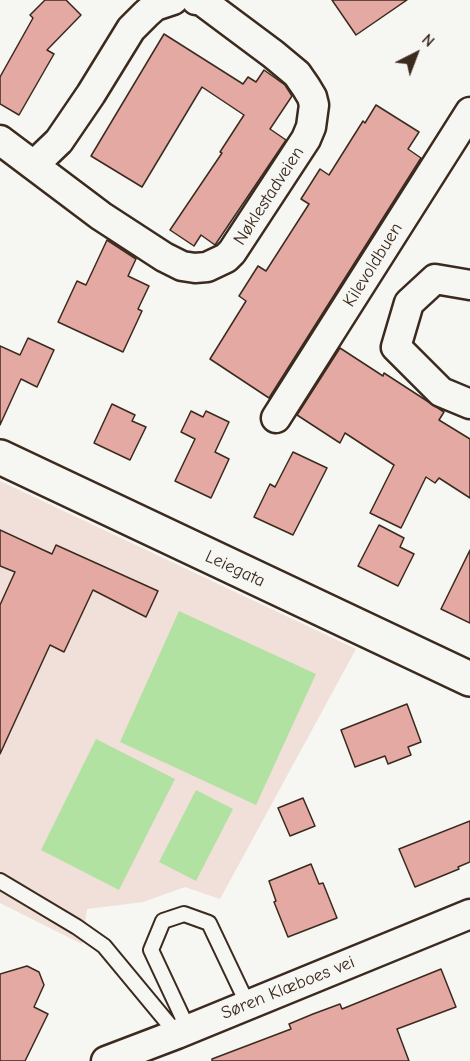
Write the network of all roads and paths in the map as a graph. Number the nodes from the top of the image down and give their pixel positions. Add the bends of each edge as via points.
1 (173, 0) edge
2 (196, 0) edge
3 (470, 112) edge
4 (0, 140) edge
5 (34, 165) junction
6 (470, 285) edge
7 (470, 404) edge
8 (276, 418) dead end
9 (0, 457) edge
10 (470, 680) edge
11 (0, 881) edge
12 (470, 914) edge
13 (248, 1005) junction
14 (182, 1032) junction
15 (106, 1061) edge

1 - 5 street via 155,6 131,29 59,141
2 - 5 street, Nøklestadveien via 297,74 314,105 306,140 232,252 207,267 182,266 101,216
3 - 8 street, Kilevoldbuen
4 - 5 street, Nøklestadveien
6 - 7 street via 435,279 409,303 396,347 441,392
9 - 10 street, Leiegata
11 - 14 lane via 104,946
12 - 13 street, Søren Klæboes vei
13 - 14 street, Søren Klæboes vei
13 - 14 lane via 209,923 184,914 163,921 151,950
14 - 15 street, Søren Klæboes vei

